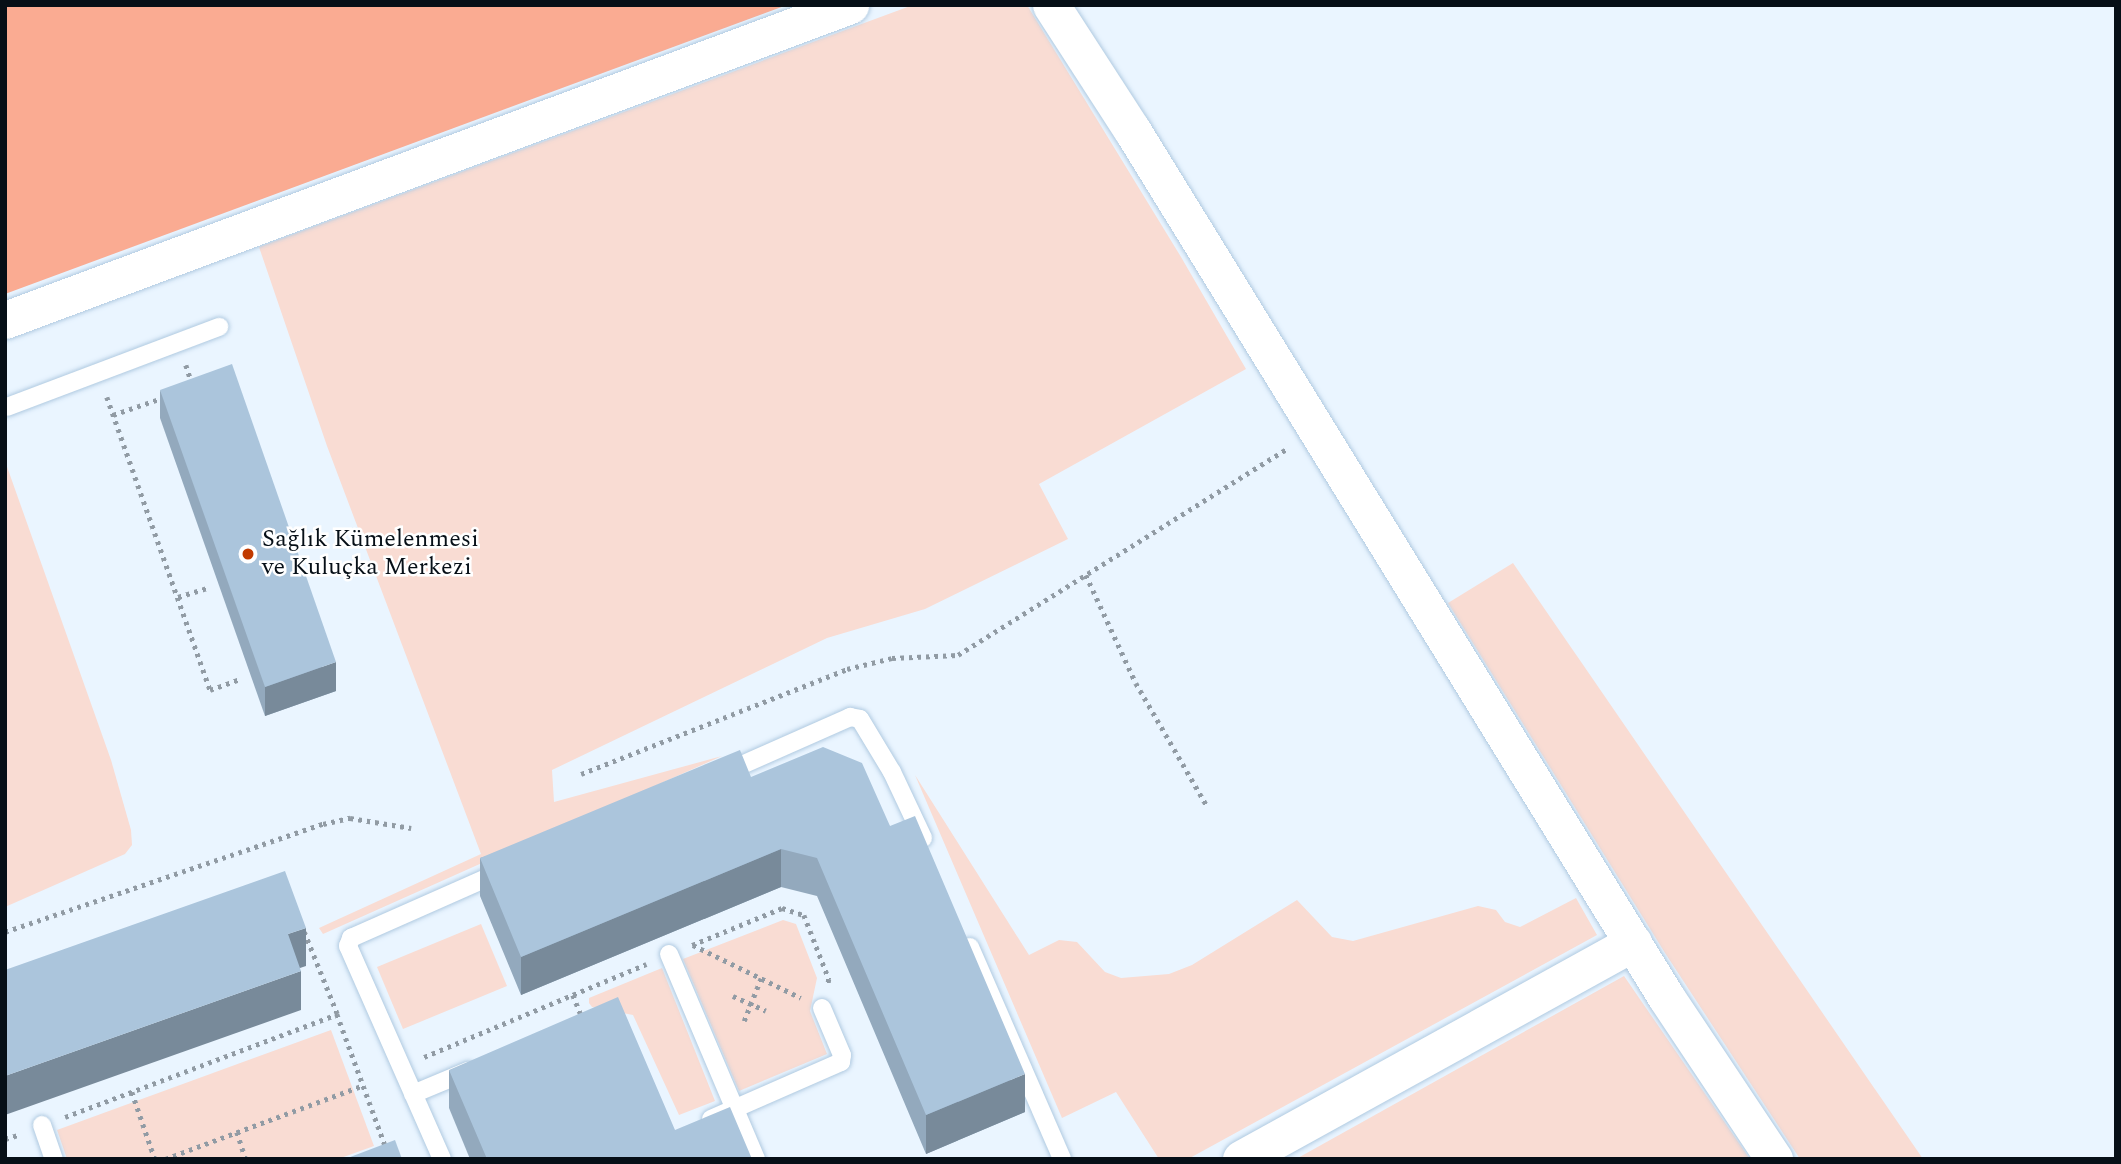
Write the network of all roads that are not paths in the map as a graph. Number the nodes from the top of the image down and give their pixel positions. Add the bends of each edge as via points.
1 (850, 5) edge
2 (1051, 5) edge
3 (5, 320) edge
4 (219, 327) dead end
5 (6, 406) edge
6 (709, 779) edge
7 (930, 855) edge
8 (517, 864) edge
9 (963, 931) edge
10 (1633, 943) junction
11 (669, 954) road end
12 (822, 1008) road end
13 (484, 1064) edge
14 (413, 1094) junction
15 (734, 1108) junction
16 (42, 1125) road end
17 (692, 1126) edge
18 (54, 1159) edge
19 (442, 1159) edge
20 (756, 1159) edge
21 (1062, 1159) edge
22 (1241, 1159) edge
23 (1774, 1159) edge

1 - 3 street
2 - 10 street
4 - 5 lane
6 - 7 lane via 850,717 860,719 892,772
8 - 14 lane via 351,938 348,946
9 - 21 lane
10 - 22 street
10 - 23 street
11 - 15 lane
12 - 15 lane via 841,1062
13 - 14 lane
14 - 19 lane
15 - 17 lane
15 - 20 lane
16 - 18 lane

